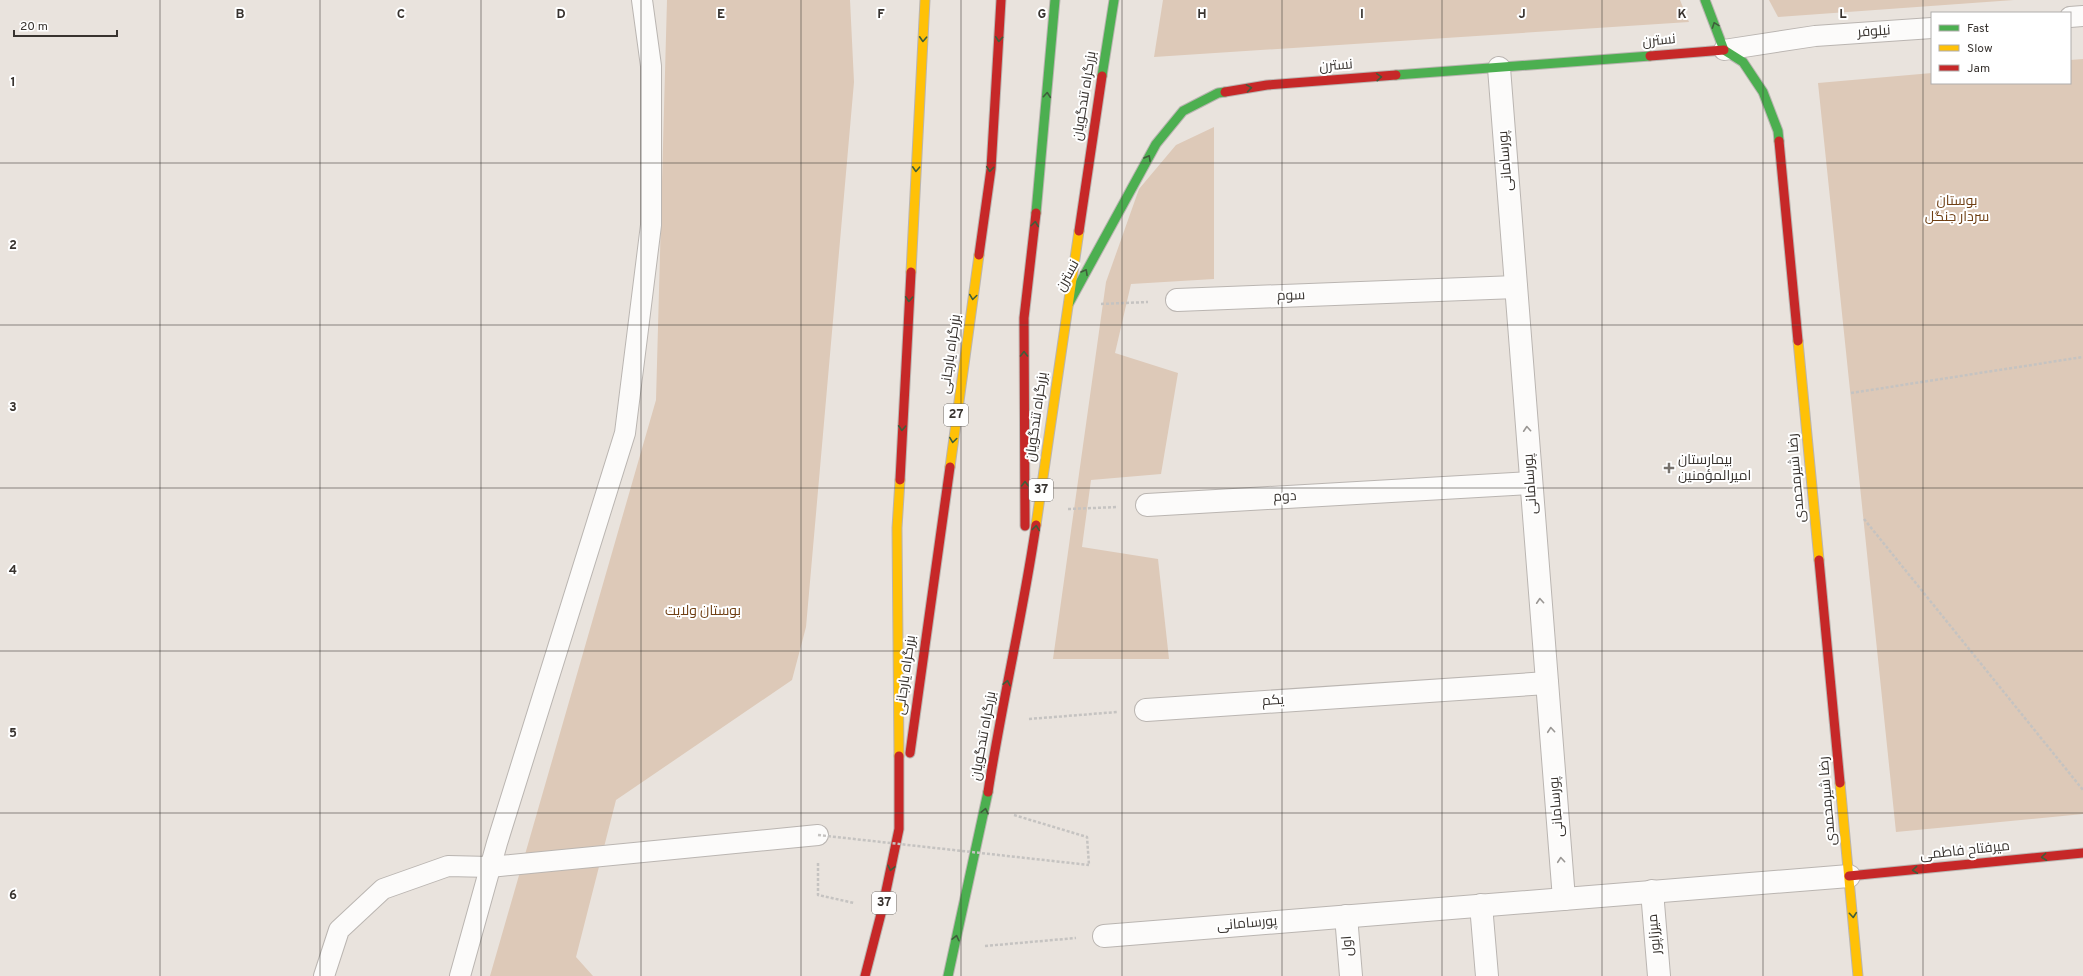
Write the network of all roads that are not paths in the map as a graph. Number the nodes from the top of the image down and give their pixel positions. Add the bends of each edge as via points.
1 (642, 0) edge
2 (925, 0) edge
3 (1001, 0) edge
4 (1055, 0) edge
5 (1114, 0) edge
6 (1705, 0) edge
7 (2083, 16) edge
8 (2071, 17) edge
9 (1931, 28) edge
10 (1724, 50) junction
11 (1499, 68) junction
12 (1516, 287) junction
13 (1177, 300) road end
14 (1067, 307) junction
15 (1531, 483) junction
16 (1147, 505) road end
17 (1026, 593) junction
18 (1547, 683) junction
19 (1146, 710) road end
20 (899, 829) junction
21 (818, 835) road end
22 (2083, 853) edge
23 (490, 867) junction
24 (1849, 876) junction
25 (1652, 892) junction
26 (1564, 899) junction
27 (1481, 905) junction
28 (1346, 916) junction
29 (1104, 936) road end
30 (324, 976) edge
31 (460, 976) edge
32 (865, 976) edge
33 (948, 976) edge
34 (1351, 976) edge
35 (1487, 976) edge
36 (1659, 976) edge
37 (1858, 976) edge

1 - 23 lane via 651,66 651,225 625,433
2 -> 20 main road, 37 via 897,528
3 -> 20 main road, بزرگراه یارجانی / 27 via 991,169
17 -> 4 main road via 1024,318
5 - 14 main road, بزرگراه تندگویان / 37
10 -> 6 main road
7 - 8 lane
9 - 10 lane, نیلوفر via 1815,36
10 - 11 main road, نسترن
10 - 24 main road, رضا شیرمحمدی via 1742,62 1763,92 1778,131
11 - 12 street, پورسامانی
14 -> 11 main road, نسترن via 1156,144 1183,111 1218,93 1267,85
12 - 13 street, سوم
15 -> 12 street, پورسامانی
17 -> 14 main road, بزرگراه تندگویان / 37
15 - 16 street, دوم
18 -> 15 street, پورسامانی
33 -> 17 main road, بزرگراه تندگویان / 37 via 986,807 999,721
18 - 19 street, یکم
26 -> 18 street, پورسامانی
20 -> 32 main road, 37
21 - 23 lane
22 -> 24 main road, میرفتاح فاطمی
23 - 30 lane via 448,866 383,889 339,930
23 - 31 lane
24 - 25 street, پورسامانی
24 -> 37 main road, رضا شیرمحمدی
25 - 26 street, پورسامانی
25 - 36 street, میرزاپور
26 - 27 street, پورسامانی
27 - 28 street, پورسامانی
27 - 35 street
28 - 29 street, پورسامانی
28 - 34 street, اول

